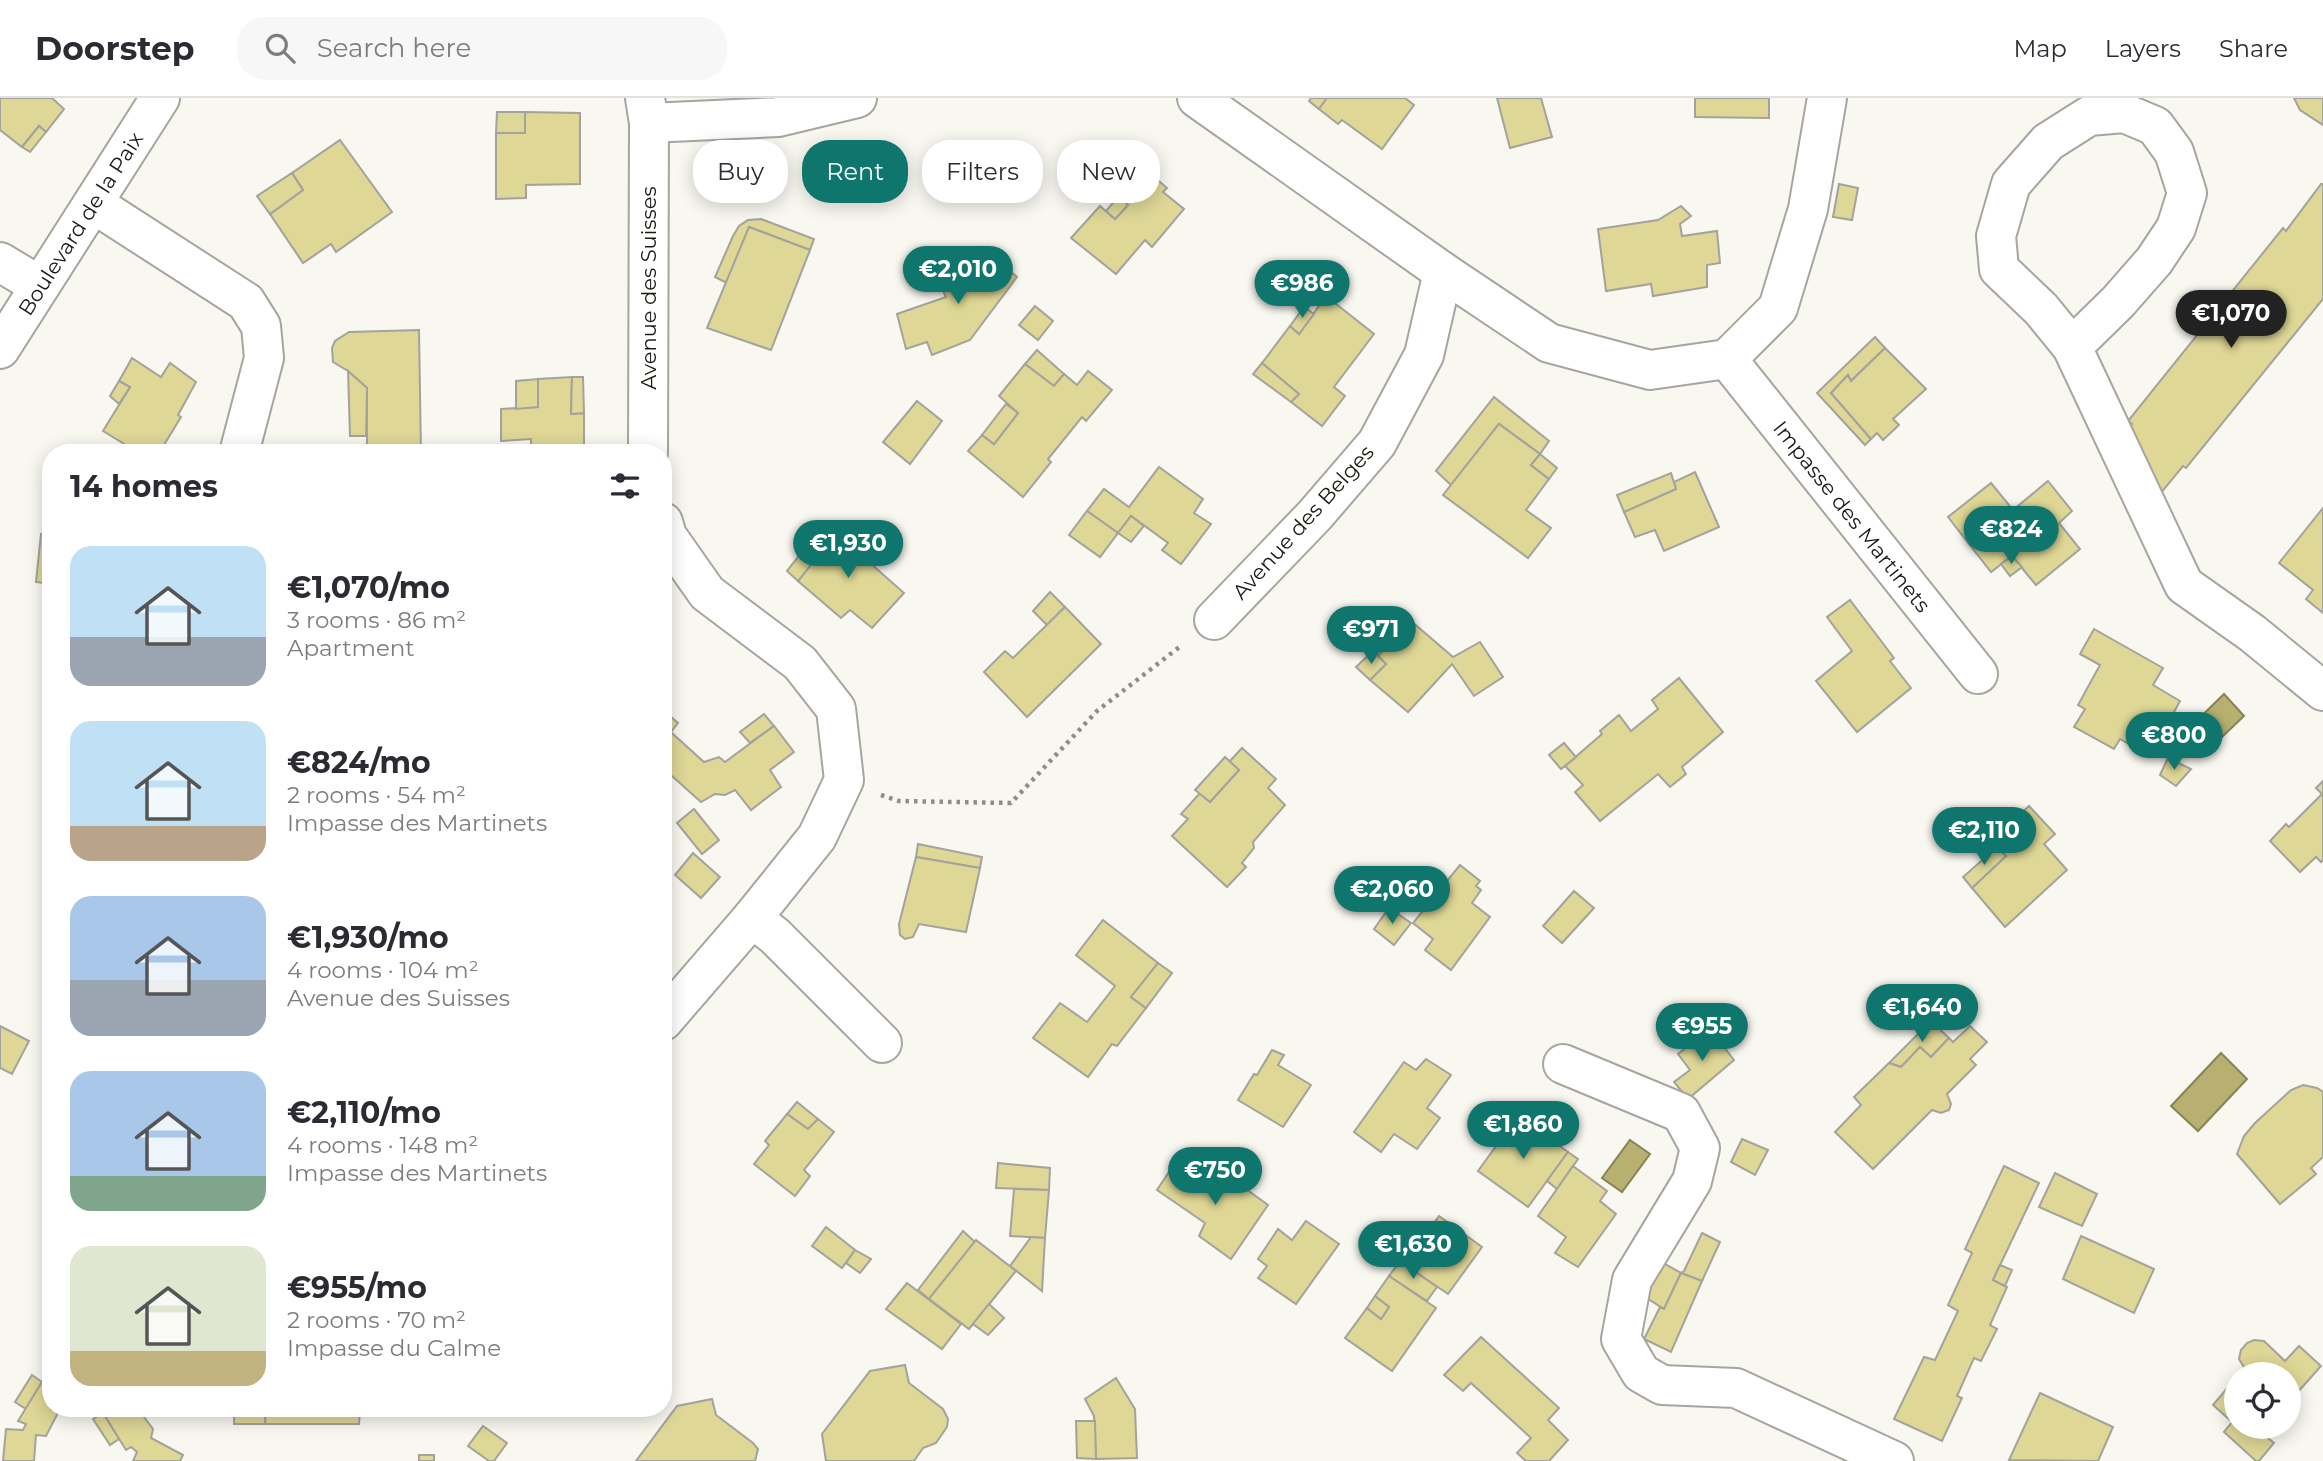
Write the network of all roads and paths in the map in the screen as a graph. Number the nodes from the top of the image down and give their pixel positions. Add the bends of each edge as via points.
1 (160, 98) edge
2 (857, 98) edge
3 (1197, 98) edge
4 (1827, 98) edge
5 (764, 107) edge
6 (647, 110) edge
7 (94, 204) junction
8 (0, 262) edge
9 (1443, 272) junction
10 (40, 286) junction
11 (2072, 347) junction
12 (0, 349) edge
13 (1727, 359) junction
14 (241, 444) edge
15 (648, 444) edge
16 (672, 543) edge
17 (1214, 620) joint
18 (1978, 674) dead end
19 (2323, 691) edge
20 (844, 780) junction
21 (752, 918) junction
22 (672, 1011) edge
23 (882, 1043) dead end
24 (1563, 1064) dead end
25 (1894, 1461) edge

1 - 7 street, Boulevard de la Paix
2 - 5 street
3 - 9 street
4 - 13 street via 1808,209 1778,308
5 - 6 street
6 - 15 street, Avenue des Suisses
7 - 10 street, Boulevard de la Paix
7 - 14 street via 246,302 261,326 264,358
8 - 10 street
9 - 13 street via 1549,343 1650,370
9 - 17 street, Avenue des Belges via 1424,355 1377,443
10 - 12 street, Boulevard de la Paix
11 - 11 street via 1999,269 1996,236 2011,184 2048,142 2089,116 2124,113 2155,126 2174,152 2187,193 2176,228 2154,261
11 - 19 street via 2184,585
13 - 18 street, Impasse des Martinets
16 - 20 street via 707,593 800,663 836,709
17 - 20 path via 1097,712 1012,803 899,801
20 - 21 street via 817,837
21 - 22 street
21 - 23 street
24 - 25 street via 1681,1113 1700,1148 1692,1181 1632,1280 1621,1339 1641,1373 1662,1385 1736,1388

